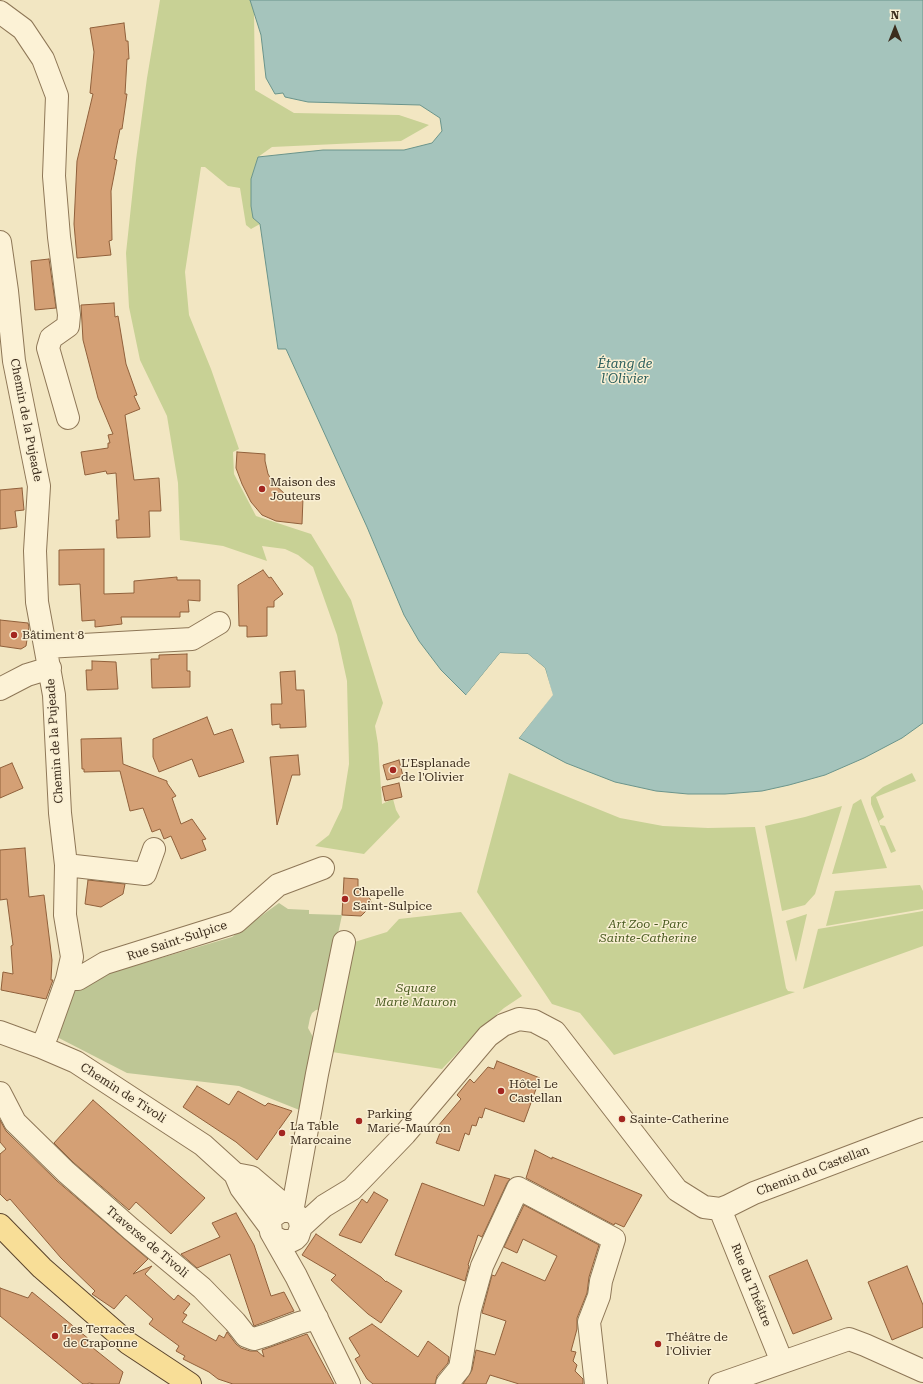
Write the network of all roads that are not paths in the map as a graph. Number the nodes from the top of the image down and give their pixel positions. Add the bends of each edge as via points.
1 (0, 12) edge
2 (0, 242) edge
3 (8, 372) edge
4 (68, 418) dead end
5 (219, 623) dead end
6 (46, 647) junction
7 (50, 668) junction
8 (0, 689) edge
9 (154, 849) dead end
10 (66, 865) junction
11 (323, 868) dead end
12 (344, 942) dead end
13 (67, 979) junction
14 (0, 1032) edge
15 (41, 1047) junction
16 (0, 1093) edge
17 (923, 1130) edge
18 (712, 1208) junction
19 (288, 1224) junction
20 (0, 1225) edge
21 (317, 1318) junction
22 (782, 1362) junction
23 (923, 1371) edge
24 (453, 1376) edge
25 (190, 1384) edge
26 (349, 1384) edge
27 (596, 1384) edge
28 (720, 1384) edge

1 - 4 street via 23,29 43,59 57,96 54,176 69,315 68,326 51,338 48,348
2 - 3 street, Chemin de la Pujeade
3 - 6 street, Chemin de la Pujeade via 39,486 35,558 38,602
5 - 6 street via 192,639
6 - 7 street, Chemin de la Pujeade
7 - 8 street via 27,675
7 - 10 street, Chemin de la Pujeade
9 - 10 street via 145,874
10 - 13 street, Chemin de la Pujeade via 65,915 72,957
11 - 13 street, Rue Saint-Sulpice via 278,885 236,922 105,963 78,979
12 - 19 street
13 - 15 street, Chemin de la Pujeade
14 - 15 street, Chemin de Tivoli
15 - 19 street, Chemin de Tivoli via 76,1062 203,1145 236,1174 251,1177
16 - 21 street, Traverse de Tivoli via 15,1122 66,1172 202,1288 246,1336 267,1336
17 - 18 street, Chemin du Castellan
18 - 19 street via 677,1190 555,1032 534,1021 519,1019 503,1025 488,1036 405,1134 352,1189
18 - 22 street, Rue du Théâtre
19 - 21 street via 291,1259 296,1276
20 - 25 main road via 42,1268 128,1343
21 - 26 street
22 - 23 street via 849,1339
22 - 28 street
24 - 27 street via 482,1266 518,1188 614,1239 599,1296 589,1322

